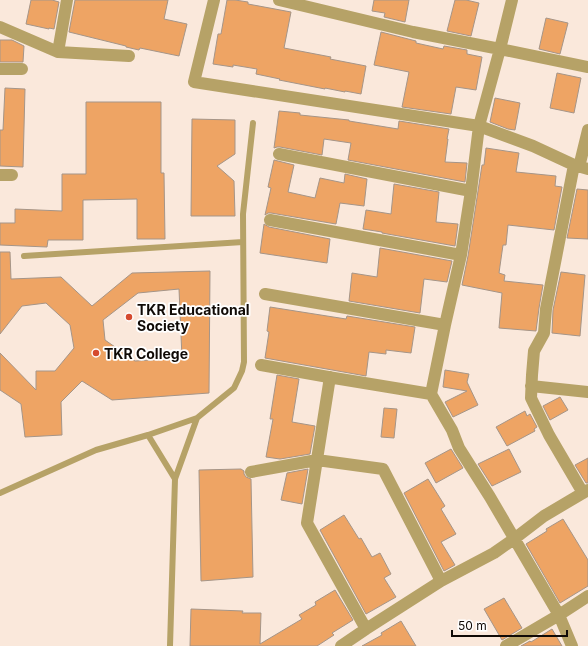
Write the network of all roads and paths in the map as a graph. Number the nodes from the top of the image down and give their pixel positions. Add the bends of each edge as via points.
1 (67, 0) edge
2 (214, 0) edge
3 (279, 0) edge
4 (512, 0) edge
5 (0, 27) edge
6 (500, 49) junction
7 (58, 52) junction
8 (129, 56) dead end
9 (588, 68) edge
10 (0, 69) edge
11 (22, 69) dead end
12 (253, 123) dead end
13 (479, 126) junction
14 (588, 130) edge
15 (279, 154) dead end
16 (581, 167) edge
17 (0, 175) edge
18 (12, 175) dead end
19 (471, 191) junction
20 (270, 220) dead end
21 (243, 242) junction
22 (461, 255) junction
23 (24, 256) dead end
24 (265, 294) dead end
25 (445, 325) junction
26 (261, 365) dead end
27 (330, 377) junction
28 (531, 386) junction
29 (588, 392) edge
30 (430, 394) junction
31 (197, 418) junction
32 (148, 435) junction
33 (317, 460) junction
34 (251, 472) dead end
35 (174, 479) junction
36 (586, 491) edge
37 (0, 493) edge
38 (514, 539) junction
39 (441, 581) junction
40 (588, 596) edge
41 (559, 615) junction
42 (366, 629) junction
43 (170, 646) edge
44 (341, 646) edge
45 (506, 646) edge
46 (572, 646) edge

1 - 7 street
2 - 13 street via 194,82
3 - 6 street via 413,32
4 - 6 street
5 - 7 street
6 - 9 street
6 - 13 street
7 - 8 street
10 - 11 street
12 - 21 lane via 243,214
13 - 16 street
13 - 19 street
14 - 16 street
15 - 19 street
16 - 28 street via 546,309 544,333 534,351
17 - 18 street
19 - 22 street
20 - 22 street
21 - 23 lane
21 - 31 lane via 242,371 234,388
22 - 25 street
24 - 25 street
25 - 30 street
26 - 27 street
27 - 30 street
27 - 33 street
28 - 29 street
28 - 36 street via 531,398 549,435
30 - 38 street
31 - 32 lane
31 - 35 lane
32 - 35 lane
32 - 37 lane via 96,450
33 - 34 street
33 - 39 street via 383,469
33 - 42 street via 307,523
35 - 43 lane
36 - 38 street via 544,516
38 - 39 street via 494,553
38 - 41 street
39 - 42 street
40 - 41 street
41 - 45 street
41 - 46 street
42 - 44 street

